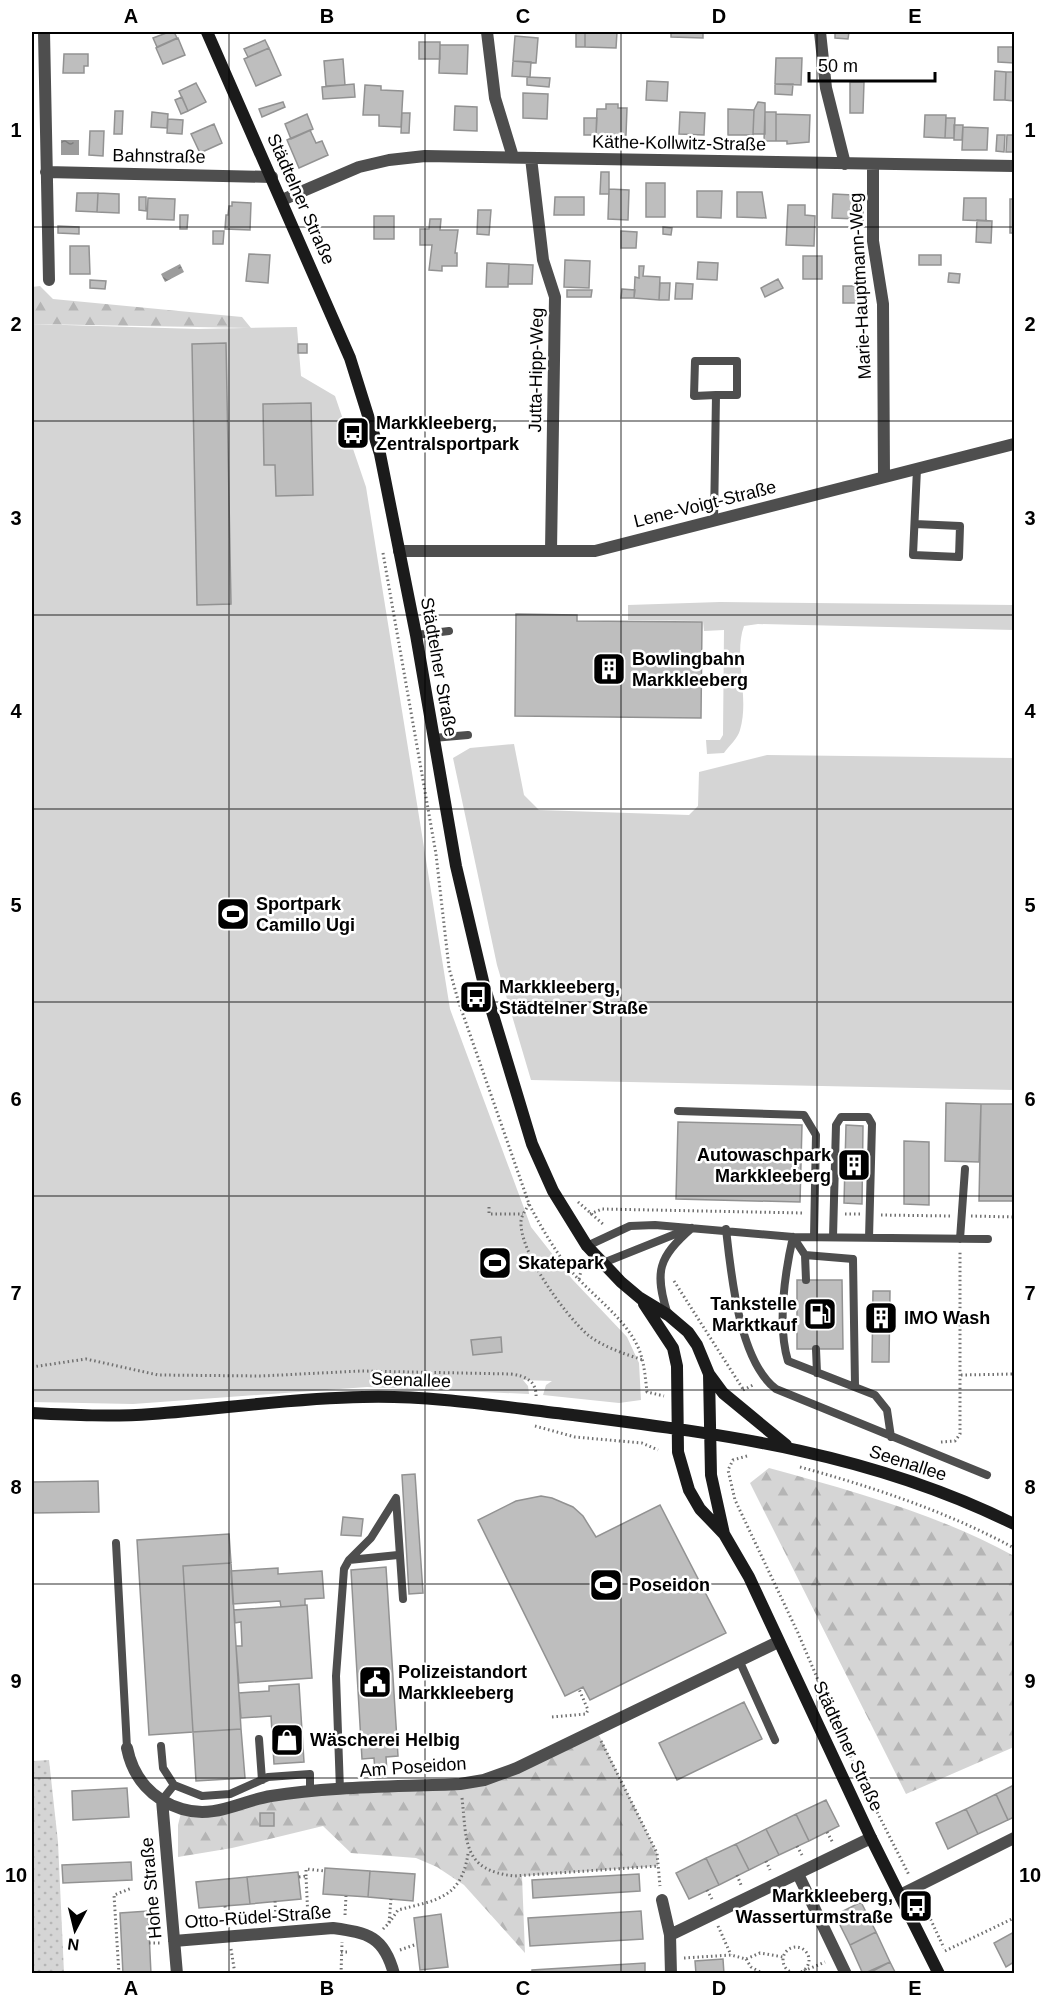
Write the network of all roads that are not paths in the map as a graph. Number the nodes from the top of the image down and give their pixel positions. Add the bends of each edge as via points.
1 (44, 32) edge
2 (207, 32) edge
3 (486, 32) edge
4 (820, 32) edge
5 (513, 157) junction
6 (531, 158) junction
7 (845, 164) junction
8 (873, 165) junction
9 (1014, 166) edge
10 (46, 172) junction
11 (272, 177) junction
12 (282, 200) junction
13 (49, 280) dead end
14 (716, 395) junction
15 (1014, 444) edge
16 (917, 469) junction
17 (884, 477) junction
18 (714, 521) junction
19 (915, 524) junction
20 (399, 550) junction
21 (551, 550) junction
22 (449, 631) dead end
23 (416, 635) junction
24 (468, 735) dead end
25 (433, 738) junction
26 (678, 1111) dead end
27 (965, 1169) dead end
28 (692, 1228) junction
29 (726, 1229) junction
30 (793, 1237) junction
31 (814, 1237) junction
32 (833, 1237) junction
33 (869, 1238) junction
34 (960, 1239) junction
35 (988, 1239) dead end
36 (587, 1246) junction
37 (805, 1255) junction
38 (603, 1263) junction
39 (806, 1280) dead end
40 (640, 1298) junction
41 (668, 1315) junction
42 (816, 1349) dead end
43 (817, 1373) junction
44 (709, 1374) junction
45 (855, 1385) junction
46 (32, 1413) edge
47 (677, 1428) junction
48 (710, 1432) junction
49 (891, 1437) junction
50 (787, 1446) junction
51 (987, 1475) dead end
52 (1014, 1524) edge
53 (724, 1534) junction
54 (116, 1544) dead end
55 (398, 1555) junction
56 (349, 1560) junction
57 (403, 1599) dead end
58 (778, 1642) junction
59 (739, 1660) junction
60 (259, 1739) dead end
61 (774, 1740) dead end
62 (161, 1746) dead end
63 (127, 1748) joint
64 (262, 1780) junction
65 (174, 1785) junction
66 (340, 1790) junction
67 (310, 1791) junction
68 (162, 1800) junction
69 (871, 1838) junction
70 (1014, 1838) edge
71 (798, 1874) junction
72 (900, 1895) junction
73 (662, 1900) road end
74 (670, 1935) junction
75 (169, 1942) junction
76 (177, 1974) edge
77 (394, 1974) edge
78 (671, 1974) edge
79 (846, 1974) edge
80 (939, 1974) edge

1 - 10 street
2 - 11 street, Städtelner Straße
3 - 5 street via 495,98
4 - 7 street via 826,88
5 - 6 street, Käthe-Kollwitz-Straße
5 - 12 street, Käthe-Kollwitz-Straße via 425,156 389,160 358,167
6 - 7 street, Käthe-Kollwitz-Straße
6 - 21 street, Jutta-Hipp-Weg via 541,250 555,297
7 - 8 street, Käthe-Kollwitz-Straße
8 - 9 street, Käthe-Kollwitz-Straße
8 - 17 street, Marie-Hauptmann-Weg via 873,241 883,304
10 - 11 street, Bahnstraße
10 - 13 street
11 - 12 street, Städtelner Straße
12 - 20 street, Städtelner Straße via 350,358 380,454
14 - 14 lane via 737,396 738,361 694,361 694,396
14 - 18 lane
15 - 16 street, Lene-Voigt-Straße
16 - 17 street, Lene-Voigt-Straße
16 - 19 lane
17 - 18 street, Lene-Voigt-Straße
18 - 21 street, Lene-Voigt-Straße via 596,551
19 - 19 lane via 913,555 959,557 960,526
20 - 21 street, Lene-Voigt-Straße
20 - 23 street, Städtelner Straße
22 - 23 lane
23 - 25 street, Städtelner Straße
24 - 25 lane
25 - 36 street, Städtelner Straße via 458,876 484,985 521,1108 553,1191
26 - 31 lane via 804,1115 816,1135
27 - 34 lane
28 - 29 lane
28 - 36 lane via 630,1227
28 - 38 lane
28 - 41 lane via 672,1245 660,1270 659,1284
29 - 30 lane
29 - 49 lane via 747,1349 764,1380 776,1389
30 - 31 lane
30 - 37 lane
30 - 43 lane via 785,1273 784,1348 788,1361
31 - 32 lane
32 - 33 lane
32 - 33 lane via 836,1125 841,1117 868,1117 872,1124
33 - 34 lane
34 - 35 lane
36 - 38 street, Städtelner Straße
37 - 39 lane
37 - 45 lane via 853,1259
38 - 40 street, Städtelner Straße
40 - 41 street, Städtelner Straße
40 - 47 street, Städtelner Straße via 673,1348 679,1379
41 - 44 street, Städtelner Straße via 698,1345
42 - 43 lane
43 - 45 lane
44 - 48 street, Städtelner Straße
44 - 50 street, Seenallee via 723,1392
45 - 49 lane via 875,1395 887,1410
46 - 47 street, Seenallee via 151,1414 364,1397 453,1399
47 - 48 street, Seenallee
47 - 53 street, Städtelner Straße via 678,1452 689,1490 700,1509
48 - 50 street, Seenallee
48 - 53 street, Städtelner Straße via 711,1475
49 - 51 lane
50 - 52 street, Seenallee via 912,1481
53 - 58 street, Städtelner Straße
54 - 63 lane
55 - 56 lane
55 - 56 lane via 396,1498 371,1538
55 - 57 lane
56 - 66 lane via 344,1569 336,1676
58 - 59 street, Am Poseidon
58 - 69 street, Städtelner Straße
59 - 61 lane
59 - 66 street, Am Poseidon via 517,1768 484,1780
60 - 64 lane
62 - 65 lane via 163,1768
63 - 68 street, Am Poseidon via 138,1778
64 - 65 lane via 230,1794 202,1796
64 - 67 lane via 310,1774
65 - 68 lane
66 - 67 street, Am Poseidon
67 - 68 street, Am Poseidon via 269,1796 216,1813 182,1809
68 - 75 street, Hohe Straße
69 - 71 street
69 - 72 street, Städtelner Straße
70 - 72 street
71 - 74 street via 713,1909
71 - 79 street
72 - 80 street, Städtelner Straße
73 - 74 street
74 - 78 street
75 - 76 street, Hohe Straße
75 - 77 street, Otto-Rüdel-Straße via 333,1928 374,1939 388,1953

